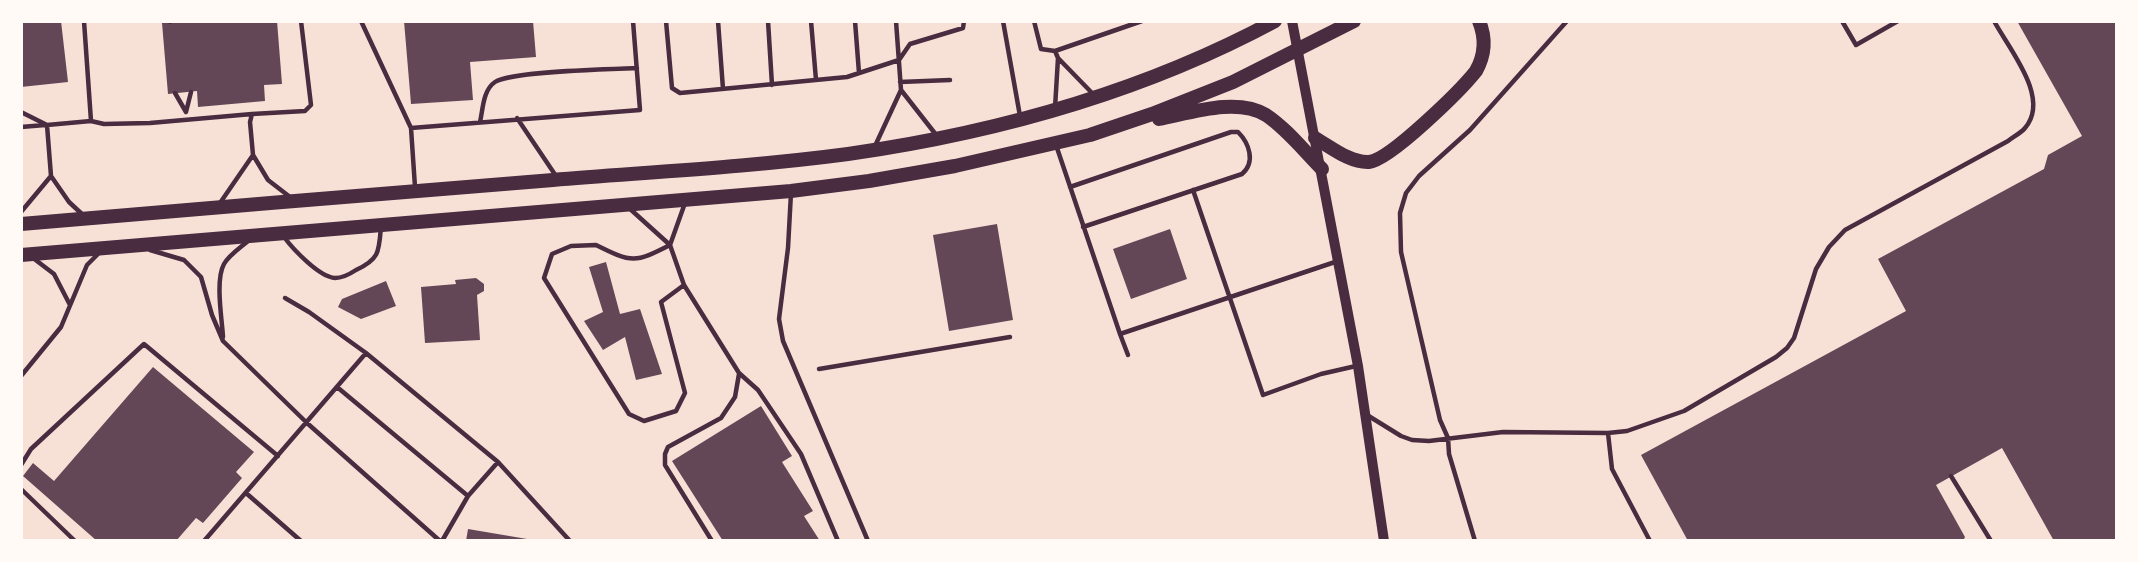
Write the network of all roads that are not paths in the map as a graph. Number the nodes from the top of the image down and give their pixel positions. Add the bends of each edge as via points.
1 (84, 21) edge
2 (301, 21) edge
3 (361, 21) edge
4 (633, 21) edge
5 (666, 21) edge
6 (718, 21) edge
7 (768, 21) edge
8 (811, 21) edge
9 (855, 21) edge
10 (896, 21) edge
11 (964, 21) edge
12 (1003, 21) edge
13 (1034, 21) edge
14 (1142, 21) edge
15 (1275, 21) edge
16 (1292, 21) edge
17 (1354, 21) edge
18 (1479, 21) edge
19 (1567, 21) edge
20 (1842, 21) edge
21 (1898, 21) edge
22 (1994, 21) edge
23 (1298, 50) junction
24 (1055, 51) junction
25 (1058, 58) junction
26 (899, 60) junction
27 (637, 68) junction
28 (859, 73) junction
29 (816, 80) junction
30 (950, 80) dead end
31 (900, 82) junction
32 (772, 85) junction
33 (723, 89) junction
34 (901, 90) junction
35 (191, 92) dead end
36 (175, 93) dead end
37 (1096, 97) junction
38 (1054, 109) junction
39 (186, 111) junction
40 (21, 112) edge
41 (252, 114) junction
42 (517, 118) junction
43 (187, 119) junction
44 (1020, 119) junction
45 (91, 121) junction
46 (480, 121) junction
47 (1123, 124) junction
48 (47, 125) junction
49 (21, 127) edge
50 (411, 128) junction
51 (939, 138) junction
52 (1315, 138) junction
53 (1056, 144) junction
54 (873, 150) junction
55 (253, 155) junction
56 (1322, 169) junction
57 (51, 176) junction
58 (558, 179) junction
59 (1070, 187) junction
60 (1193, 190) junction
61 (415, 191) junction
62 (791, 191) junction
63 (686, 200) junction
64 (296, 201) junction
65 (625, 205) junction
66 (216, 208) junction
67 (21, 212) edge
68 (86, 218) junction
69 (21, 224) edge
70 (382, 225) junction
71 (1083, 227) junction
72 (281, 233) junction
73 (255, 235) junction
74 (670, 244) junction
75 (135, 245) junction
76 (103, 248) junction
77 (24, 255) edge
78 (1339, 261) junction
79 (684, 285) junction
80 (1229, 297) junction
81 (285, 298) dead end
82 (70, 306) junction
83 (1120, 334) junction
84 (1010, 337) dead end
85 (223, 341) junction
86 (366, 353) junction
87 (1128, 355) dead end
88 (1358, 366) junction
89 (819, 369) dead end
90 (739, 373) junction
91 (21, 376) edge
92 (337, 387) junction
93 (1366, 414) junction
94 (307, 422) junction
95 (1608, 433) junction
96 (1448, 438) junction
97 (278, 456) junction
98 (498, 462) junction
99 (21, 464) edge
100 (1951, 476) dead end
101 (21, 489) edge
102 (246, 494) junction
103 (468, 496) junction
104 (75, 541) edge
105 (204, 541) edge
106 (301, 541) edge
107 (441, 541) edge
108 (570, 541) edge
109 (712, 541) edge
110 (838, 541) edge
111 (868, 541) edge
112 (1384, 541) edge
113 (1475, 541) edge
114 (1650, 541) edge
115 (1991, 541) edge

1 - 45 lane
2 - 41 lane via 311,105 304,111
3 - 50 lane
4 - 27 lane
5 - 33 lane via 672,88 680,93
6 - 33 lane
7 - 32 lane
8 - 29 lane
9 - 28 lane
10 - 26 lane
11 - 26 lane via 963,29 910,44
12 - 44 lane
13 - 24 lane via 1041,49
14 - 24 lane
15 - 37 highway via 1211,53
16 - 23 street
17 - 23 highway
18 - 52 highway via 1484,44 1476,71 1390,153 1371,162 1358,161
19 - 96 lane via 1470,130 1419,176 1406,193 1400,213 1405,272
20 - 21 lane via 1856,45
22 - 95 lane via 2033,89 2034,112 2025,128 1844,230 1816,269 1794,338 1776,357 1684,411 1628,431
23 - 47 highway via 1224,86
23 - 52 street
24 - 25 lane
25 - 37 lane
25 - 38 lane
26 - 28 lane
26 - 31 lane
27 - 42 lane via 640,110
27 - 46 lane via 496,81 487,89
28 - 29 lane
29 - 32 lane
30 - 31 lane
31 - 34 lane
32 - 33 lane
34 - 51 lane
34 - 54 lane
35 - 39 lane
36 - 39 lane
37 - 38 highway
38 - 44 highway
39 - 43 lane
40 - 48 lane
41 - 43 lane
41 - 55 lane
42 - 46 lane
42 - 58 lane
43 - 45 lane
44 - 51 highway
45 - 48 lane
46 - 50 lane
47 - 53 highway
47 - 56 highway via 1225,108 1250,109 1273,120
48 - 49 lane
48 - 57 lane
50 - 61 lane
51 - 54 highway
52 - 56 street
53 - 59 lane
53 - 62 highway via 913,174
54 - 58 highway
55 - 64 lane via 268,180
55 - 66 lane
56 - 78 street
57 - 67 lane
57 - 68 lane
58 - 61 highway
59 - 60 lane via 1238,132 1249,154 1247,170
59 - 71 lane
60 - 71 lane
60 - 80 lane
61 - 64 highway
62 - 63 highway
62 - 111 lane via 779,319 783,341
63 - 65 highway
63 - 74 lane
64 - 66 highway
65 - 70 highway
65 - 74 lane
66 - 68 highway
68 - 69 highway
70 - 72 highway
70 - 72 lane via 376,258 335,278 305,260
71 - 83 lane
72 - 73 highway
73 - 75 highway
73 - 85 lane via 223,266
74 - 79 lane
74 - 79 lane via 643,259 619,257 596,245 571,246 552,254 544,278 629,414 644,421 676,411 685,393 661,302
75 - 76 highway
75 - 85 lane via 184,260 201,277
76 - 77 highway
76 - 82 lane via 87,265
77 - 82 lane via 54,274
78 - 80 lane
78 - 88 street
79 - 90 lane
80 - 83 lane
80 - 88 lane via 1263,395
81 - 86 lane
82 - 91 lane via 61,327
83 - 87 lane
84 - 89 lane
85 - 94 lane
86 - 92 lane
86 - 98 lane
88 - 93 street
90 - 109 lane via 734,397 721,418 668,447 665,454 665,465
90 - 110 lane via 758,390 801,454
92 - 94 lane
92 - 103 lane
93 - 96 lane via 1412,440
93 - 112 street
94 - 97 lane
94 - 107 lane
95 - 96 lane via 1503,432
95 - 114 lane via 1612,468
96 - 113 lane
97 - 99 lane via 144,344 31,449
97 - 102 lane
98 - 103 lane
98 - 108 lane
100 - 115 lane
101 - 104 lane
102 - 105 lane
102 - 106 lane
103 - 107 lane

